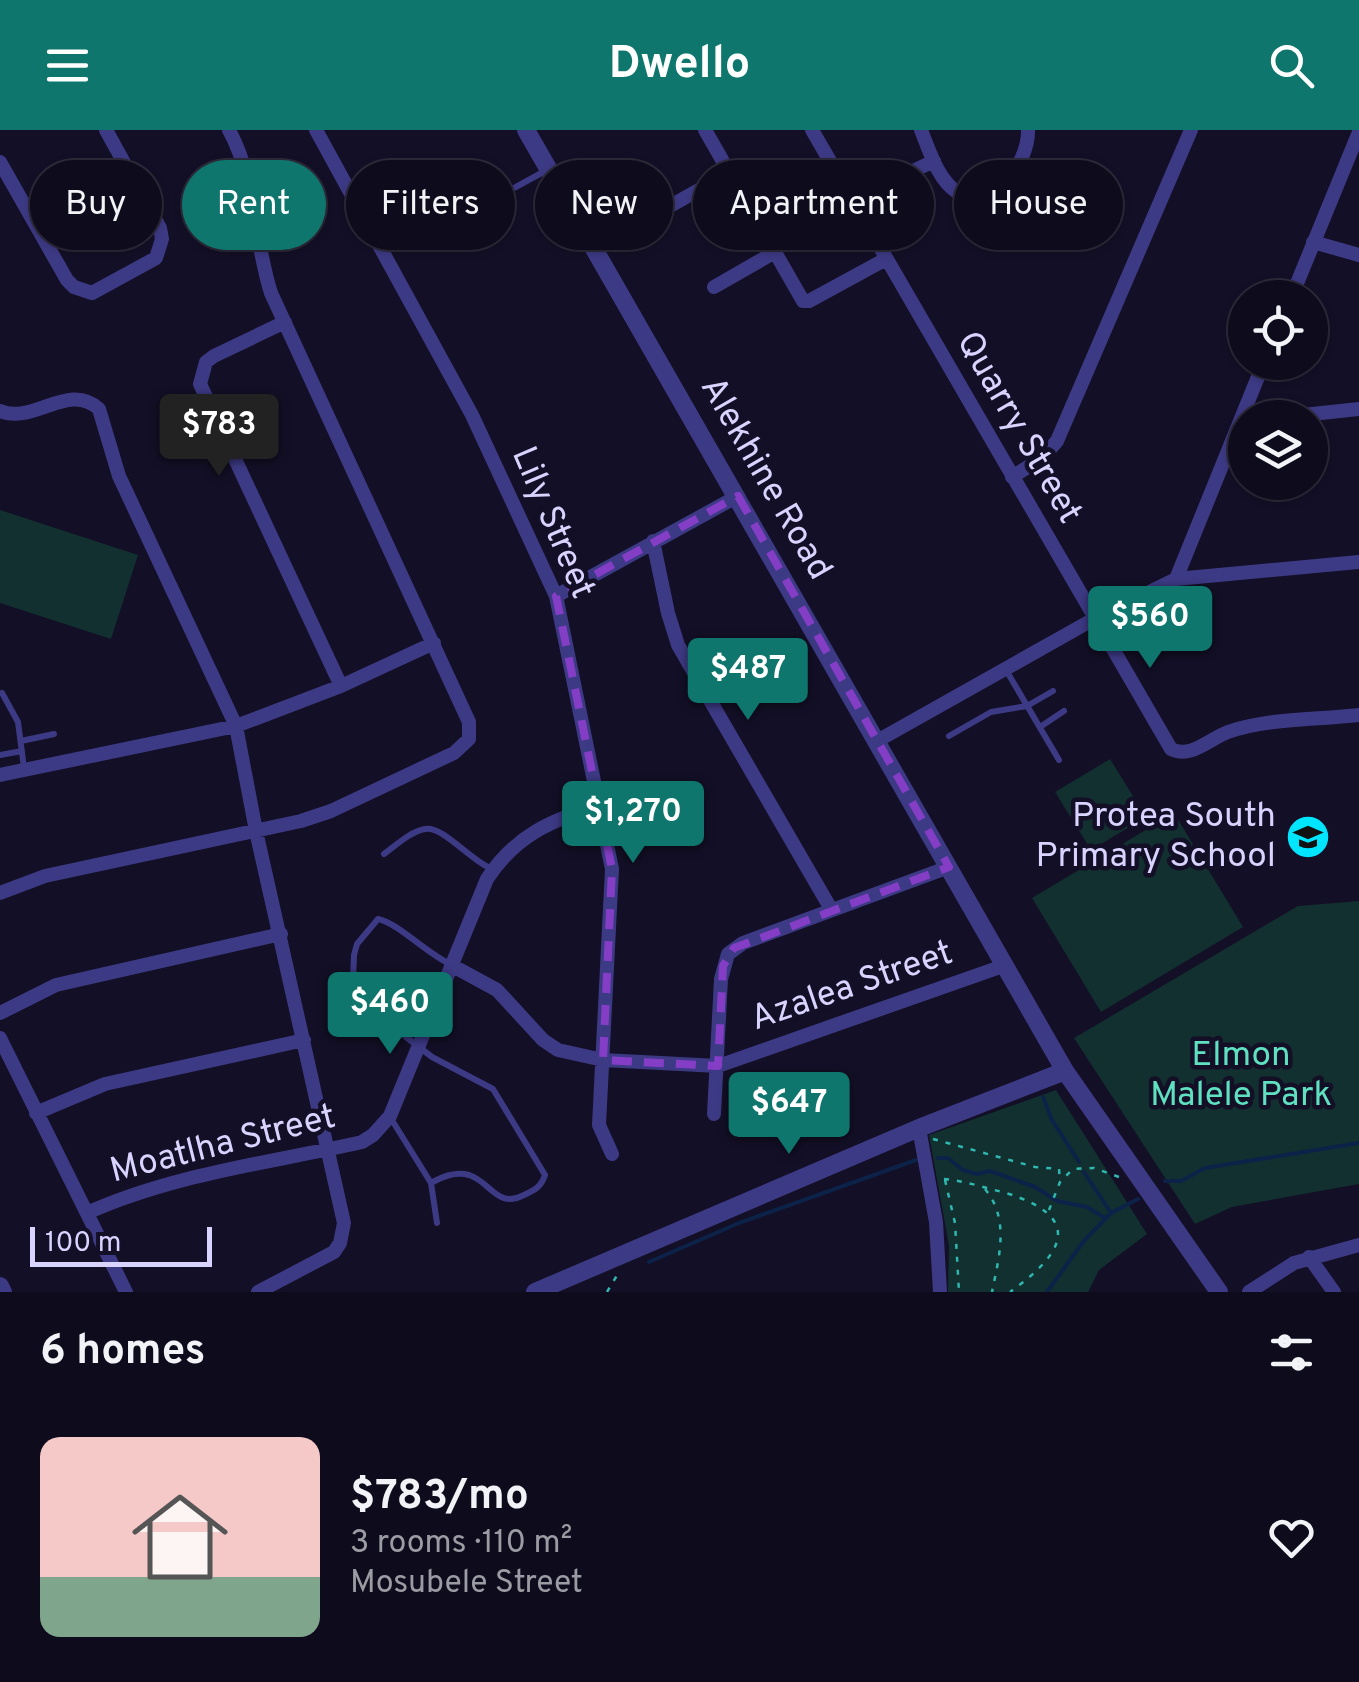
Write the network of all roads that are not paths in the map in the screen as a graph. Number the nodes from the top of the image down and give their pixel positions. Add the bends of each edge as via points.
1 (106, 130) edge
2 (229, 130) edge
3 (316, 130) edge
4 (526, 130) edge
5 (705, 130) edge
6 (812, 130) edge
7 (921, 130) edge
8 (1028, 130) edge
9 (1190, 130) edge
10 (1359, 132) edge
11 (543, 160) edge
12 (722, 160) edge
13 (829, 160) edge
14 (933, 160) edge
15 (0, 162) edge
16 (934, 162) edge
17 (1313, 242) junction
18 (595, 250) edge
19 (881, 250) edge
20 (775, 252) joint
21 (1359, 255) edge
22 (886, 258) junction
23 (1297, 280) edge
24 (714, 287) dead end
25 (285, 322) junction
26 (1359, 409) edge
27 (0, 411) edge
28 (1328, 412) edge
29 (1228, 456) edge
30 (1012, 477) junction
31 (738, 496) junction
32 (653, 541) junction
33 (1359, 562) edge
34 (1176, 579) junction
35 (556, 596) junction
36 (1094, 619) junction
37 (434, 643) junction
38 (1005, 669) junction
39 (341, 686) junction
40 (1053, 691) dead end
41 (2, 693) edge
42 (1027, 706) junction
43 (1064, 711) dead end
44 (1359, 715) edge
45 (236, 726) junction
46 (1040, 728) junction
47 (54, 734) dead end
48 (949, 736) dead end
49 (877, 741) junction
50 (21, 742) junction
51 (22, 751) junction
52 (0, 755) edge
53 (1058, 760) dead end
54 (24, 769) junction
55 (0, 775) edge
56 (600, 806) junction
57 (256, 831) junction
58 (384, 854) dead end
59 (949, 867) junction
60 (493, 870) junction
61 (0, 893) edge
62 (831, 909) junction
63 (280, 934) junction
64 (452, 965) junction
65 (1006, 965) junction
66 (0, 1013) edge
67 (0, 1038) edge
68 (304, 1040) junction
69 (418, 1046) junction
70 (602, 1060) junction
71 (718, 1066) junction
72 (1064, 1071) junction
73 (36, 1113) junction
74 (714, 1114) dead end
75 (390, 1116) junction
76 (921, 1133) junction
77 (328, 1150) junction
78 (612, 1154) dead end
79 (431, 1183) junction
80 (87, 1213) junction
81 (437, 1223) dead end
82 (1359, 1244) edge
83 (1309, 1256) junction
84 (126, 1292) edge
85 (258, 1292) edge
86 (535, 1292) edge
87 (940, 1292) edge
88 (1219, 1292) edge
89 (1249, 1292) edge
90 (1334, 1292) edge

1 - 15 street via 162,239 156,258 92,293 67,280
2 - 25 street via 249,175 264,272
3 - 35 street, Lily Street via 472,414
4 - 11 street, Alekhine Road
5 - 12 street
6 - 13 street, Quarry Street
7 - 14 street
8 - 16 street via 1020,161 985,196 958,193
9 - 30 street via 1057,441
10 - 17 street
17 - 21 street
17 - 23 street
18 - 31 street, Alekhine Road
19 - 22 street, Quarry Street
20 - 22 street via 806,302
20 - 24 street
22 - 30 street, Quarry Street
25 - 37 street
25 - 39 street via 214,356 200,384
26 - 28 street
27 - 45 street via 14,416 77,399 98,410 120,476
29 - 34 street
30 - 36 street, Quarry Street
31 - 32 street
31 - 49 street, Alekhine Road
32 - 35 street
32 - 62 street via 678,645
33 - 34 street
34 - 36 street
35 - 56 street, Lily Street
36 - 38 street
36 - 44 street, Quarry Street via 1176,752 1233,730
37 - 39 street
37 - 57 street via 470,722 466,743 331,811
38 - 42 lane
38 - 49 street
39 - 45 street
40 - 42 lane
41 - 50 lane via 16,714
42 - 46 lane
42 - 48 lane via 991,712
43 - 46 lane
45 - 54 street
45 - 57 street
46 - 53 lane
47 - 50 lane
49 - 59 street, Alekhine Road
50 - 51 lane
51 - 52 lane
51 - 54 lane
54 - 55 street
56 - 60 street via 534,831
56 - 70 street, Lily Street via 612,869
57 - 61 street via 45,876
57 - 63 street
58 - 60 lane via 431,828
59 - 62 street
59 - 65 street, Alekhine Road
60 - 64 street
62 - 71 street via 728,954
63 - 66 street via 56,985
63 - 68 street
64 - 69 street
64 - 69 lane via 384,920 371,924 357,944 358,991
64 - 70 street, Azalea Street via 497,990 558,1050
65 - 71 street, Azalea Street
65 - 72 street, Alekhine Road
67 - 73 street
68 - 73 street via 105,1084
68 - 77 street
69 - 75 street
69 - 79 lane via 494,1088 545,1171 538,1188 511,1200 470,1176 447,1175
70 - 71 street, Azalea Street
70 - 78 street, Lily Street via 599,1125
71 - 74 street
72 - 76 street
72 - 88 street, Alekhine Road
73 - 80 street
75 - 77 street, Moatlha Street via 362,1142
75 - 79 lane
76 - 86 street
76 - 87 street via 937,1180
77 - 80 street, Moatlha Street via 168,1182
77 - 85 street via 344,1223 340,1243 326,1258
79 - 81 lane
80 - 84 street
82 - 83 street
83 - 89 street
83 - 90 street

